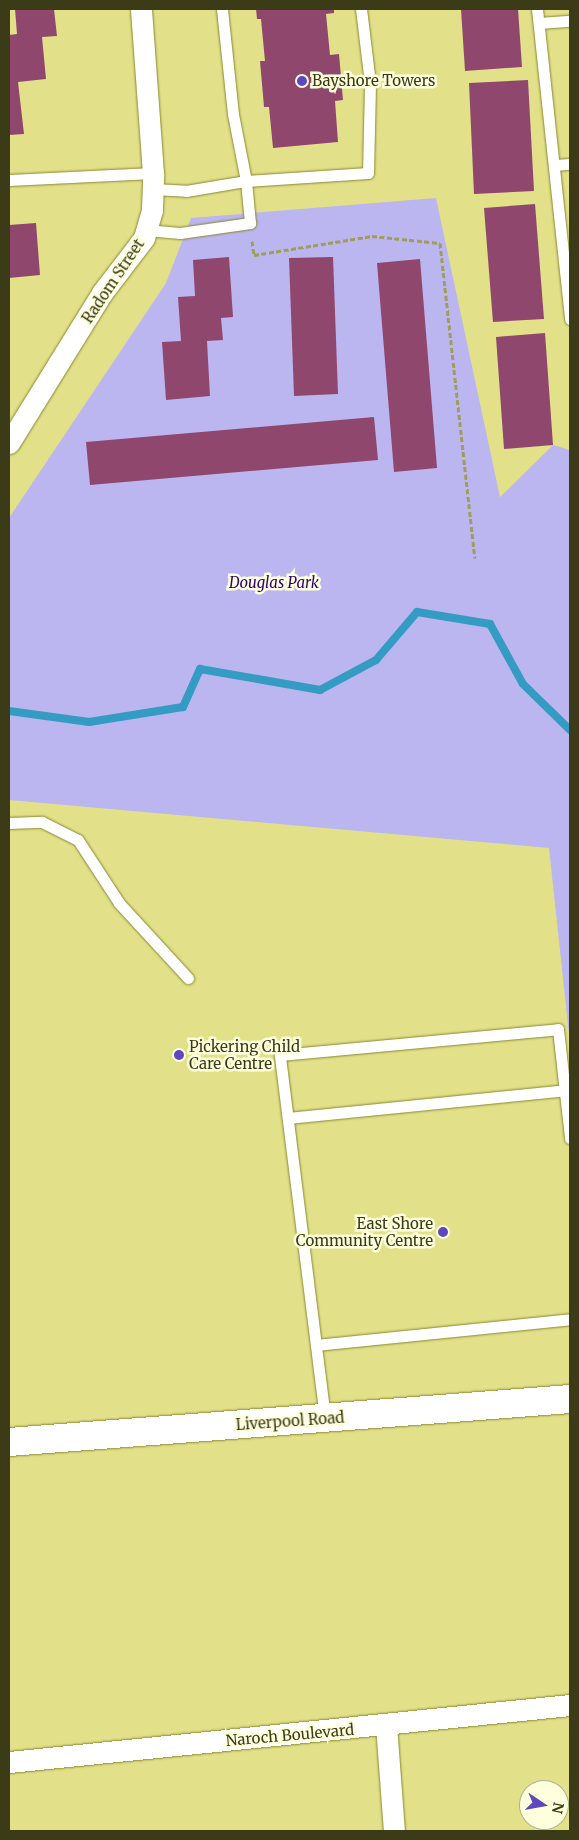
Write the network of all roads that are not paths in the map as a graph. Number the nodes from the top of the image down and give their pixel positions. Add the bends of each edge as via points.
1 (141, 9) edge
2 (222, 9) edge
3 (361, 9) edge
4 (537, 9) edge
5 (570, 21) edge
6 (539, 23) junction
7 (570, 164) edge
8 (554, 165) junction
9 (9, 180) edge
10 (153, 181) junction
11 (246, 181) junction
12 (146, 230) junction
13 (569, 297) edge
14 (570, 319) edge
15 (9, 443) edge
16 (9, 823) edge
17 (188, 978) dead end
18 (568, 1091) edge
19 (288, 1118) junction
20 (570, 1138) edge
21 (570, 1319) edge
22 (316, 1345) junction
23 (570, 1399) edge
24 (325, 1418) junction
25 (9, 1442) edge
26 (570, 1705) edge
27 (386, 1725) junction
28 (9, 1762) edge
29 (394, 1831) edge

1 - 10 street, Radom Street
2 - 11 lane via 232,114
3 - 11 lane via 370,83 368,173
4 - 6 lane
5 - 6 lane
6 - 8 lane
7 - 8 lane
8 - 13 lane
9 - 10 lane
10 - 11 lane via 186,191
10 - 12 street, Radom Street via 152,210
11 - 12 lane via 250,223 180,233
12 - 15 street, Radom Street via 144,238 102,293
13 - 14 lane
16 - 17 lane via 42,822 78,840 119,903
18 - 19 lane
18 - 19 lane via 558,1029 280,1055
18 - 20 lane
19 - 22 lane
21 - 22 lane
22 - 24 lane
23 - 24 street, Liverpool Road
24 - 25 street, Liverpool Road
26 - 27 street, Naroch Boulevard
27 - 28 street, Naroch Boulevard
27 - 29 street

